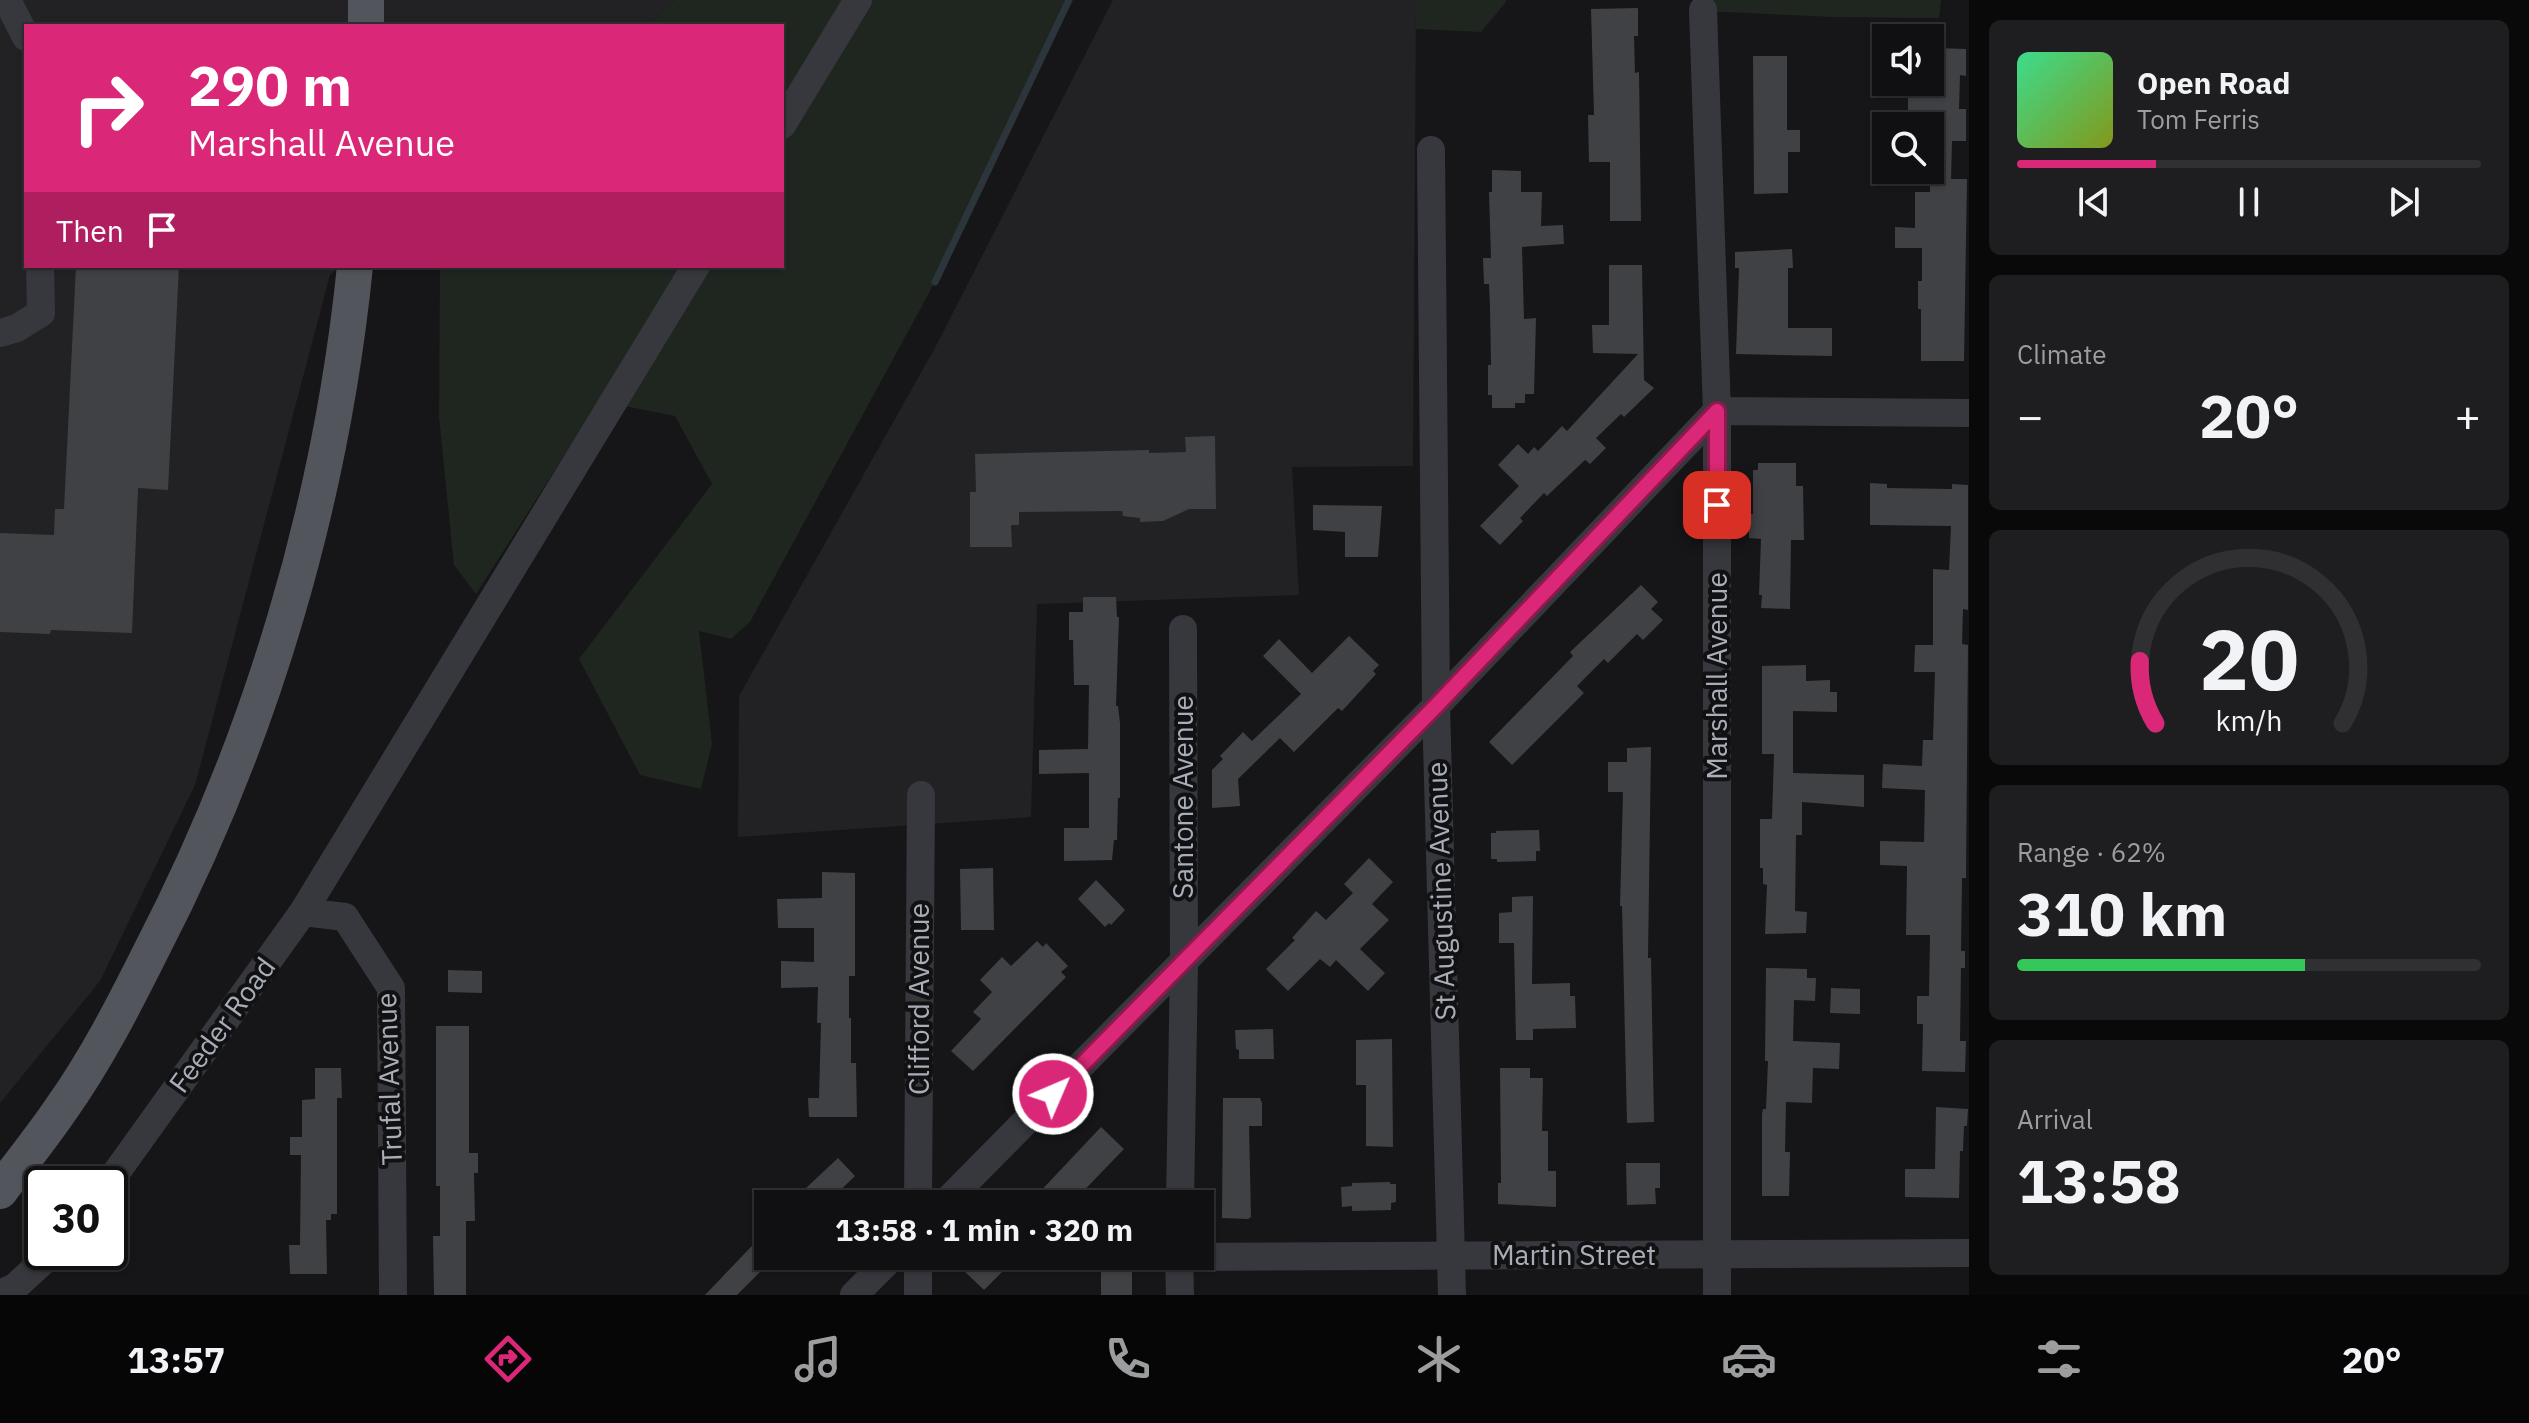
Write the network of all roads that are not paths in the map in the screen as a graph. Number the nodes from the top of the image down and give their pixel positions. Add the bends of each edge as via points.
1 (7, 0) edge
2 (366, 0) edge
3 (858, 0) edge
4 (1703, 10) dead end
5 (366, 24) edge
6 (24, 33) edge
7 (784, 122) edge
8 (1431, 150) dead end
9 (40, 268) edge
10 (355, 268) edge
11 (695, 268) edge
12 (0, 333) edge
13 (1717, 411) junction
14 (1969, 413) edge
15 (1183, 629) dead end
16 (1436, 706) junction
17 (921, 795) dead end
18 (303, 912) junction
19 (1184, 962) junction
20 (121, 1166) edge
21 (918, 1190) edge
22 (958, 1190) edge
23 (1180, 1190) edge
24 (0, 1191) edge
25 (1969, 1253) edge
26 (1717, 1254) junction
27 (1214, 1256) edge
28 (1451, 1256) junction
29 (33, 1270) edge
30 (879, 1270) edge
31 (918, 1270) edge
32 (1179, 1270) edge
33 (0, 1294) edge
34 (393, 1295) edge
35 (854, 1295) edge
36 (918, 1295) edge
37 (1180, 1295) edge
38 (1452, 1295) edge
39 (1717, 1295) edge

1 - 6 street
2 - 5 main road
3 - 7 street
4 - 13 street, Marshall Avenue
8 - 16 street, St Augustine Avenue
9 - 12 street via 41,313
10 - 24 main road via 331,430 283,627 257,705 200,853 127,999 63,1107
11 - 18 street, Feeder Road
13 - 14 street
13 - 16 street
13 - 26 street, Marshall Avenue
15 - 19 street, Santone Avenue
16 - 19 street
16 - 28 street, St Augustine Avenue
17 - 21 street, Clifford Avenue
18 - 20 street, Feeder Road
18 - 34 street, Trufal Avenue via 345,917 391,988
19 - 22 street
19 - 23 street, Santone Avenue
25 - 26 street, Martin Street
26 - 28 street, Martin Street
26 - 39 street, Marshall Avenue
27 - 28 street, Martin Street
28 - 38 street, St Augustine Avenue
29 - 33 street
30 - 35 street
31 - 36 street
32 - 37 street

